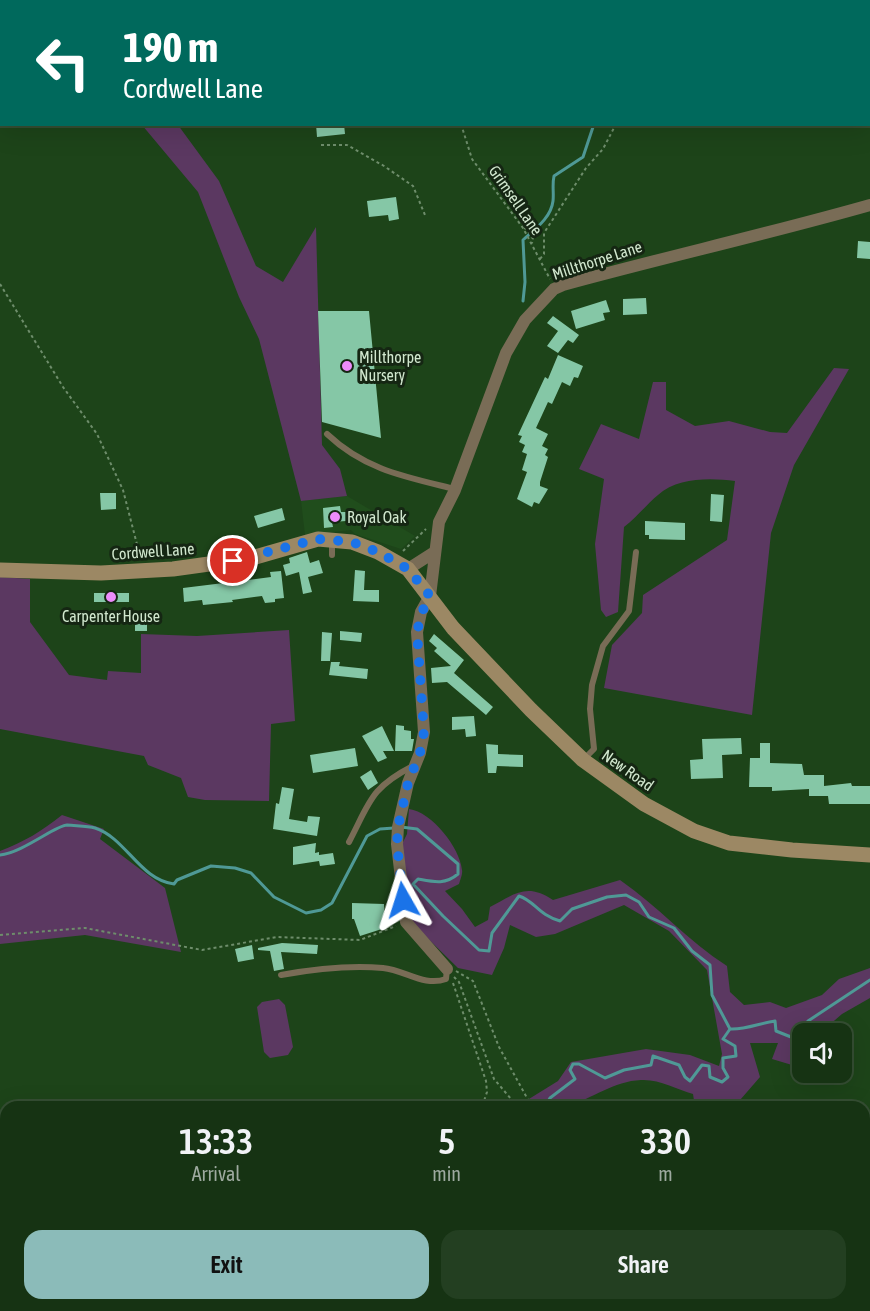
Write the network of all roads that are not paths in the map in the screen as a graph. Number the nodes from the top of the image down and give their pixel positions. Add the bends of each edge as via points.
1 (870, 205) edge
2 (327, 434) dead end
3 (455, 489) junction
4 (332, 539) junction
5 (636, 552) dead end
6 (433, 553) junction
7 (332, 555) dead end
8 (414, 566) junction
9 (0, 570) edge
10 (430, 596) junction
11 (583, 760) junction
12 (416, 764) junction
13 (349, 842) dead end
14 (870, 855) edge
15 (447, 969) joint
16 (281, 975) dead end

1 - 3 street, Millthorpe Lane via 645,261 554,289 525,320 506,353
2 - 3 lane via 344,450 378,468
3 - 6 street, Millthorpe Lane via 439,522
4 - 7 lane
4 - 8 main road, Cordwell Lane via 352,542
4 - 9 main road, Cordwell Lane via 318,539 214,565 101,573
5 - 11 lane via 629,611 603,646 592,685 594,749
6 - 8 street
6 - 10 street, Millthorpe Lane
8 - 10 main road, Cordwell Lane
10 - 11 main road, New Road via 453,628
10 - 12 street, Millthorpe Lane via 417,632 424,732
11 - 14 main road, New Road via 644,804 694,831 729,843
12 - 13 lane via 391,777 369,800
12 - 15 street, Millthorpe Lane via 398,827 406,922
15 - 16 lane via 446,979 436,982 385,968 316,968

